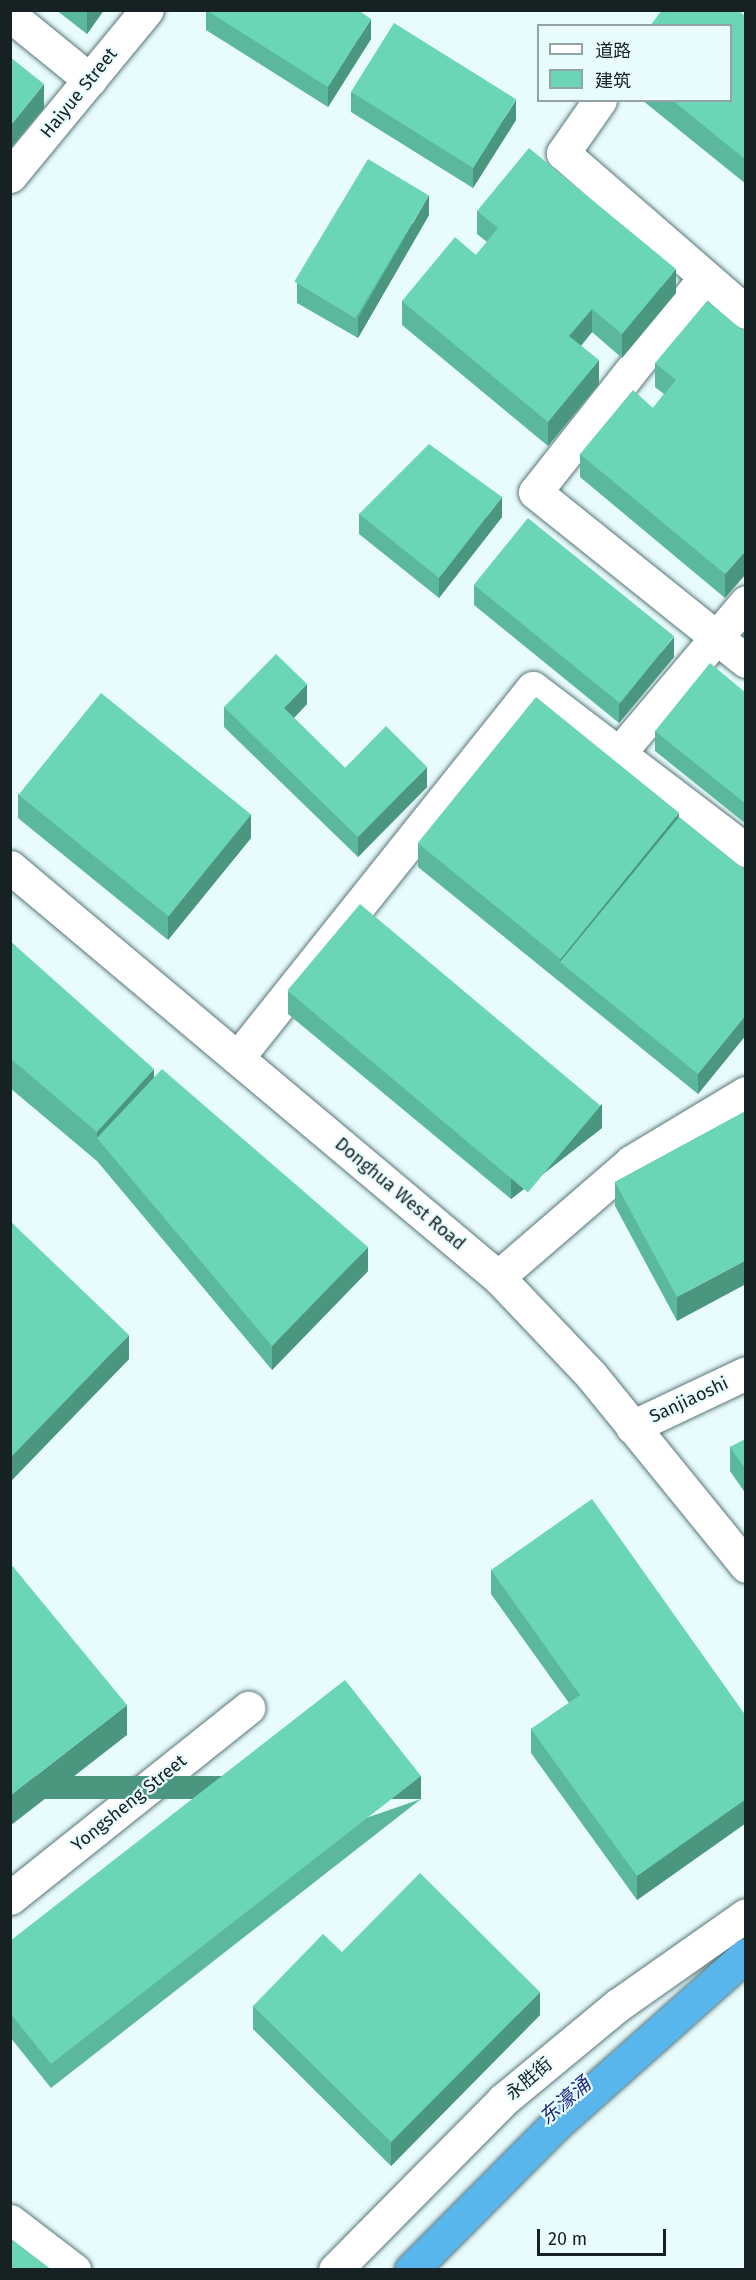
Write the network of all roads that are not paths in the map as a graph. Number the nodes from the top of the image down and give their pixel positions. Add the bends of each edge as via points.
1 (147, 10) edge
2 (10, 15) edge
3 (90, 80) junction
4 (599, 102) edge
5 (10, 176) edge
6 (705, 277) junction
7 (746, 312) edge
8 (746, 602) edge
9 (716, 638) junction
10 (746, 661) edge
11 (619, 753) junction
12 (746, 850) edge
13 (10, 867) edge
14 (238, 1057) junction
15 (746, 1093) edge
16 (498, 1277) junction
17 (746, 1373) edge
18 (632, 1427) junction
19 (746, 1566) edge
20 (248, 1708) dead end
21 (10, 1898) edge
22 (746, 1915) edge
23 (746, 1955) edge
24 (746, 1961) edge
25 (10, 2221) edge
26 (74, 2270) edge
27 (335, 2270) edge
28 (411, 2270) edge
29 (417, 2270) edge

1 - 3 street, Haiyue Street
2 - 3 street
3 - 5 street, Haiyue Street
4 - 6 street via 563,153
6 - 7 street
6 - 9 street via 535,492
8 - 9 street
9 - 10 street
9 - 11 street
11 - 12 street
11 - 14 street via 533,688
13 - 14 street, Donghua West Road
14 - 16 street, Donghua West Road
15 - 16 street via 631,1162
16 - 18 street, Donghua West Road via 549,1328
17 - 18 street, Sanjiaoshi
18 - 19 street, Donghua West Road
20 - 21 street, Yongsheng Street
22 - 27 street, 永胜街 via 618,2005 503,2100
23 - 28 highway via 555,2125
24 - 29 highway via 591,2097
25 - 26 street

